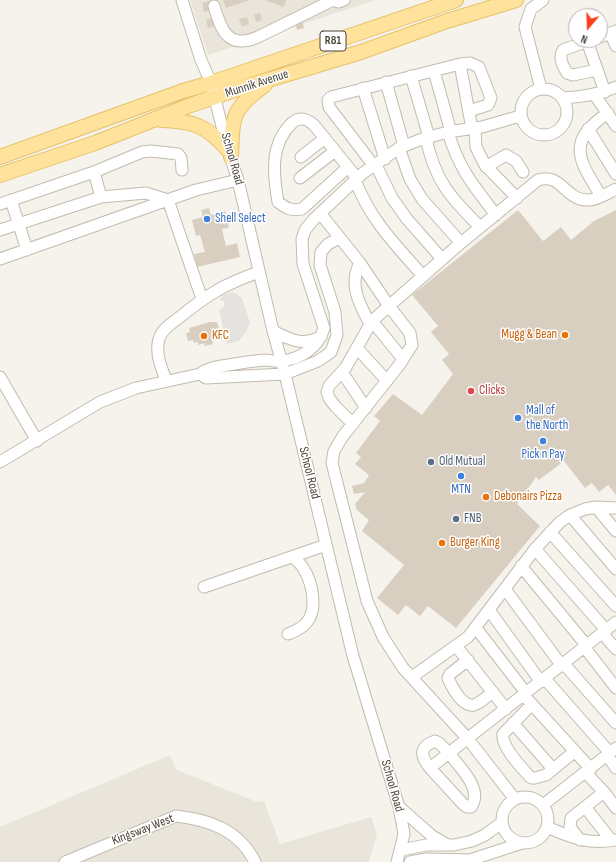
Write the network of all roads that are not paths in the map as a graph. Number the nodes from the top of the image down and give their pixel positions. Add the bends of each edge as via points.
1 (182, 0) edge
2 (333, 0) edge
3 (344, 0) edge
4 (456, 0) edge
5 (516, 0) edge
6 (542, 0) edge
7 (214, 6) dead end
8 (609, 34) edge
9 (616, 46) edge
10 (569, 48) edge
11 (591, 48) edge
12 (460, 64) junction
13 (597, 70) junction
14 (434, 71) junction
15 (411, 76) junction
16 (275, 78) junction
17 (386, 82) junction
18 (211, 83) junction
19 (616, 87) edge
20 (363, 88) junction
21 (541, 89) junction
22 (599, 93) junction
23 (215, 97) junction
24 (562, 98) junction
25 (469, 111) junction
26 (608, 113) junction
27 (520, 116) junction
28 (155, 120) junction
29 (616, 126) edge
30 (473, 129) junction
31 (588, 129) junction
32 (449, 132) junction
33 (325, 138) junction
34 (427, 138) junction
35 (402, 147) junction
36 (335, 151) junction
37 (230, 153) junction
38 (0, 157) edge
39 (301, 157) dead end
40 (378, 163) junction
41 (348, 166) junction
42 (486, 167) junction
43 (182, 170) dead end
44 (94, 172) junction
45 (523, 172) dead end
46 (616, 174) edge
47 (0, 175) edge
48 (300, 178) dead end
49 (356, 179) junction
50 (238, 180) junction
51 (616, 189) edge
52 (601, 196) junction
53 (101, 197) junction
54 (517, 198) junction
55 (168, 200) junction
56 (5, 202) edge
57 (320, 214) junction
58 (496, 215) junction
59 (18, 224) junction
60 (480, 227) junction
61 (0, 230) edge
62 (339, 238) junction
63 (461, 243) junction
64 (27, 250) junction
65 (442, 259) junction
66 (0, 260) edge
67 (360, 263) junction
68 (259, 272) junction
69 (423, 276) junction
70 (202, 299) junction
71 (389, 306) junction
72 (371, 323) junction
73 (273, 331) junction
74 (321, 337) junction
75 (357, 348) junction
76 (403, 359) junction
77 (281, 361) junction
78 (342, 372) junction
79 (200, 374) junction
80 (285, 374) junction
81 (0, 377) edge
82 (166, 380) junction
83 (387, 381) junction
84 (366, 408) junction
85 (353, 424) junction
86 (37, 441) junction
87 (0, 462) edge
88 (596, 507) junction
89 (616, 508) edge
90 (570, 515) junction
91 (616, 531) edge
92 (550, 532) junction
93 (326, 545) junction
94 (535, 549) junction
95 (293, 557) junction
96 (522, 566) junction
97 (616, 569) edge
98 (204, 587) dead end
99 (505, 589) junction
100 (616, 606) edge
101 (489, 610) junction
102 (616, 622) edge
103 (476, 628) junction
104 (604, 632) junction
105 (288, 634) dead end
106 (456, 646) junction
107 (586, 647) junction
108 (616, 649) edge
109 (468, 660) junction
110 (563, 665) junction
111 (412, 677) junction
112 (543, 681) junction
113 (616, 688) edge
114 (493, 692) junction
115 (525, 694) junction
116 (532, 704) junction
117 (506, 709) junction
118 (514, 723) junction
119 (616, 723) edge
120 (468, 739) junction
121 (575, 752) junction
122 (611, 752) edge
123 (449, 753) junction
124 (430, 768) junction
125 (616, 768) edge
126 (553, 769) junction
127 (588, 771) junction
128 (604, 792) junction
129 (514, 798) junction
130 (543, 805) junction
131 (585, 806) junction
132 (399, 807) junction
133 (616, 808) edge
134 (502, 823) junction
135 (547, 827) junction
136 (580, 840) junction
137 (614, 840) edge
138 (522, 843) junction
139 (446, 844) junction
140 (401, 850) junction
141 (65, 862) edge
142 (255, 862) edge
143 (397, 862) edge
144 (410, 862) edge

1 - 18 street, School Road
2 - 3 street
2 - 7 street via 258,37 240,41 224,33
4 - 18 main road, Munnik Avenue / R81
5 - 16 main road, Munnik Avenue / R81
6 - 21 street via 531,9 525,27
8 - 9 street
10 - 13 street via 561,54 567,73 573,75
11 - 13 street
12 - 14 street
12 - 25 street
12 - 25 street via 479,67 491,98 488,105
13 - 22 street
14 - 15 street
14 - 32 street
15 - 17 street
15 - 34 street
16 - 23 main road, Munnik Avenue / R81
16 - 37 main road via 248,97 237,109
17 - 20 street
17 - 35 street
18 - 23 street, School Road
18 - 38 main road, Munnik Avenue / R81
19 - 22 street
20 - 40 street
20 - 40 street via 331,97 328,100 329,107
21 - 24 street via 549,89
21 - 27 street via 534,91 523,101
22 - 24 street
22 - 26 street
23 - 28 main road, Munnik Avenue / R81
23 - 37 street, School Road
24 - 27 street via 566,104 566,120 556,132 549,135 534,133 523,123
25 - 30 street
26 - 29 street
26 - 31 street
27 - 30 street
28 - 37 main road via 198,124 220,140
28 - 47 main road, Munnik Avenue / R81
30 - 32 street
30 - 42 street via 476,147
31 - 46 street
31 - 52 street via 582,140 581,162
32 - 34 street
32 - 58 street via 454,155 463,172
33 - 36 street
33 - 39 street
33 - 41 street via 305,118 294,121 284,131 276,152 274,168 278,202 294,211 302,209
34 - 35 street
34 - 60 street via 431,162 440,180 450,195
35 - 40 street
35 - 63 street via 410,179 422,199
36 - 41 street
36 - 48 street
37 - 50 street, School Road
40 - 49 street
40 - 65 street via 392,198
41 - 49 street
42 - 45 street via 506,156 516,161
42 - 54 street
43 - 44 street via 178,154 151,151 142,152
44 - 53 street
44 - 56 street
49 - 57 street
49 - 69 street via 364,203 379,226
50 - 55 street
50 - 68 street, School Road
51 - 52 street
52 - 54 street via 592,200 581,200 569,194 554,179 545,178 538,180
53 - 55 street via 140,193
53 - 59 street
54 - 58 street
55 - 64 street
55 - 70 street
56 - 59 street
57 - 62 street
57 - 74 street via 305,230 301,249 303,264 324,328
58 - 60 street
59 - 61 street
59 - 64 street
60 - 63 street
62 - 67 street
62 - 80 street via 328,244 321,252 320,265 335,312 337,335 330,352 318,361
63 - 65 street
64 - 66 street
65 - 69 street
67 - 71 street
67 - 72 street via 354,281 356,294
68 - 70 street via 215,290
68 - 73 street, School Road
69 - 71 street
70 - 82 street via 166,328 159,338 159,363
71 - 72 street
71 - 76 street via 410,333 412,345
72 - 75 street
72 - 76 street
73 - 74 street via 300,342 311,342
73 - 77 street, School Road
74 - 77 street via 300,357
75 - 78 street
75 - 83 street
76 - 83 street
77 - 79 street via 266,360 224,365
77 - 80 street, School Road
78 - 84 street
78 - 85 street via 327,392 332,402
79 - 80 street via 206,378
79 - 82 street
80 - 93 street, School Road
81 - 86 street
82 - 86 street via 100,402
83 - 84 street
84 - 85 street
85 - 111 street via 334,451 332,463 367,601 383,637
86 - 87 street
88 - 89 street
88 - 90 street
88 - 91 street
90 - 92 street
90 - 97 street
92 - 94 street
92 - 100 street
93 - 95 street
93 - 132 street, School Road via 353,656
94 - 96 street
94 - 104 street
95 - 98 street
95 - 105 street via 308,576 312,592 312,612 308,622
96 - 99 street
96 - 107 street
99 - 101 street
99 - 110 street
101 - 103 street
101 - 112 street
102 - 104 street
103 - 106 street
103 - 115 street
104 - 107 street
104 - 108 street
106 - 109 street
106 - 111 street
107 - 110 street
107 - 113 street
109 - 114 street
109 - 114 street via 448,678 462,700 474,705
110 - 112 street
110 - 119 street
111 - 120 street
112 - 115 street
112 - 122 street
114 - 117 street
115 - 116 street
115 - 117 street
116 - 118 street
116 - 121 street
117 - 120 street
118 - 126 street
118 - 126 street via 502,734 502,739 525,771 531,778 535,778 546,775
120 - 123 street
120 - 129 street
121 - 126 street
121 - 127 street
122 - 125 street
122 - 127 street
123 - 124 street
123 - 124 street via 439,742 429,743 422,754
123 - 124 street via 474,786 475,801 471,807 463,804
127 - 128 street
127 - 130 street
128 - 131 street
128 - 133 street
129 - 130 street via 530,797
129 - 134 street via 504,809
130 - 135 street via 547,812
131 - 136 street via 570,822 570,827
131 - 137 street
132 - 139 street via 432,836
132 - 140 street, School Road via 404,834
134 - 138 street via 509,836
134 - 139 street via 472,841
135 - 136 street
135 - 138 street via 538,839
136 - 137 street
138 - 144 street via 470,860 426,859
139 - 140 street
140 - 143 street, School Road
141 - 142 street, Kingsway West via 176,816 192,818 227,830 249,849

